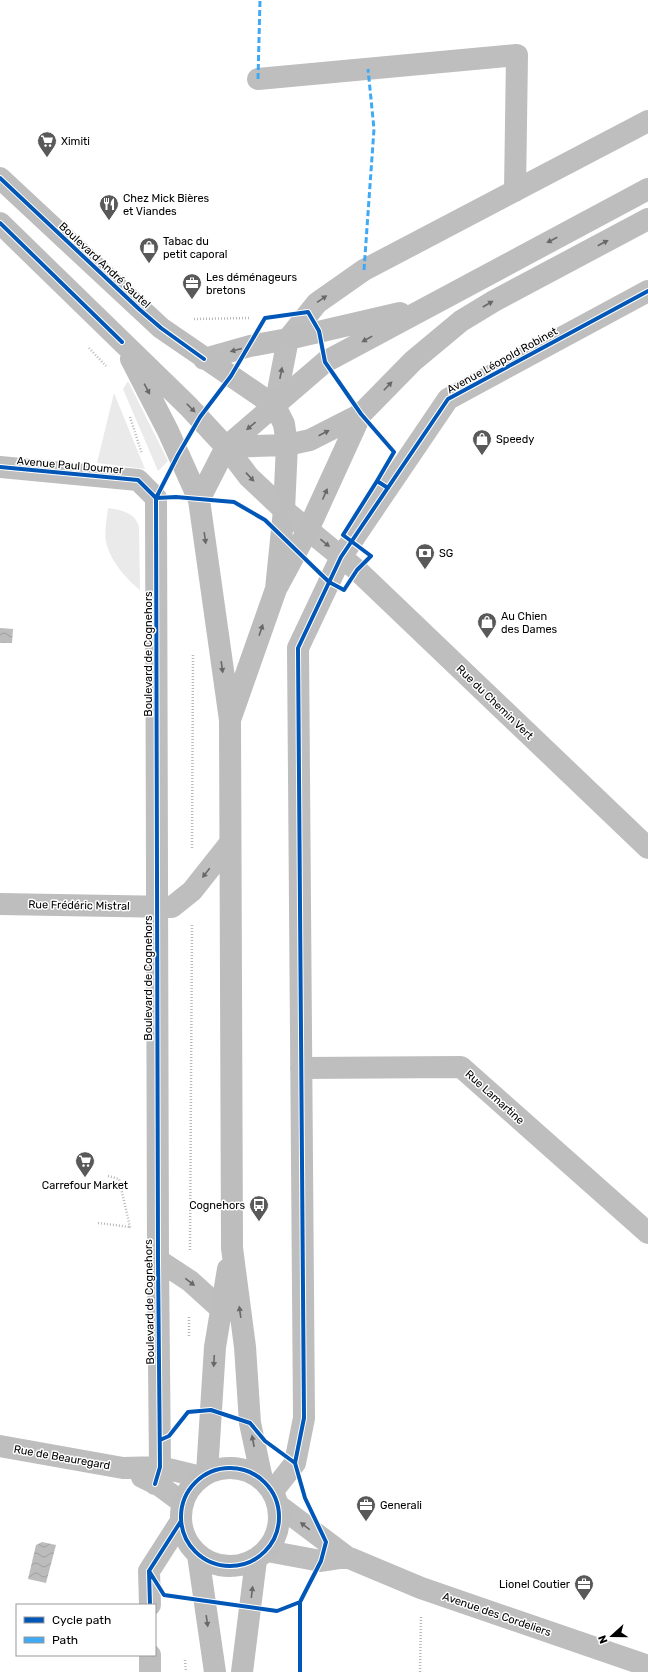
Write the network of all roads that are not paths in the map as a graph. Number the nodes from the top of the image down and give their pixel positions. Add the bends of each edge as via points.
1 (258, 80) dead end
2 (648, 121) edge
3 (0, 178) edge
4 (648, 189) edge
5 (515, 191) junction
6 (648, 219) edge
7 (0, 223) edge
8 (648, 291) edge
9 (426, 307) junction
10 (288, 339) junction
11 (122, 342) junction
12 (204, 358) junction
13 (275, 406) junction
14 (361, 414) junction
15 (287, 445) junction
16 (226, 447) junction
17 (0, 468) edge
18 (141, 470) joint
19 (199, 500) junction
20 (284, 510) junction
21 (308, 530) junction
22 (341, 557) junction
23 (276, 589) junction
24 (230, 720) junction
25 (230, 843) junction
26 (648, 848) edge
27 (0, 904) edge
28 (157, 906) junction
29 (301, 1068) junction
30 (648, 1233) edge
31 (232, 1248) junction
32 (158, 1260) junction
33 (221, 1309) junction
34 (0, 1446) edge
35 (158, 1475) junction
36 (204, 1475) junction
37 (271, 1492) junction
38 (182, 1512) junction
39 (198, 1555) junction
40 (262, 1555) junction
41 (348, 1557) junction
42 (150, 1604) edge
43 (150, 1656) edge
44 (648, 1666) edge
45 (150, 1672) edge
46 (215, 1672) edge
47 (242, 1672) edge

1 - 5 street via 517,55
2 - 5 street
3 - 12 main road, Boulevard André Sautel via 139,309
4 -> 9 main road
10 -> 5 street via 317,304 364,270
14 -> 6 main road via 413,361 461,321 494,300
7 - 11 main road
8 - 22 street, Avenue Léopold Robinet via 448,399
9 - 10 main road
9 -> 13 main road via 325,362
10 -> 12 main road
13 -> 10 street
11 -> 16 main road via 200,417
11 -> 19 main road via 168,431
12 - 13 main road, Boulevard André Sautel
13 - 15 main road via 284,424
13 -> 16 main road
15 -> 14 main road via 310,440
21 -> 14 main road
15 - 16 main road
15 - 20 main road
16 - 19 main road
16 -> 20 street via 249,477
17 - 18 street, Avenue Paul Doumer
18 - 28 street, Boulevard de Cognehors via 156,498
19 -> 24 main road
20 - 21 street
20 - 23 main road
21 -> 22 street
21 - 23 main road
22 - 26 street, Rue du Chemin Vert
22 - 29 street via 298,648
24 -> 23 main road
24 - 25 main road
25 -> 28 street, Rue Frédéric Mistral via 192,891 172,907
25 - 31 main road
27 - 28 street, Rue Frédéric Mistral
28 - 32 street, Boulevard de Cognehors
29 - 30 street, Rue Lamartine via 461,1067
29 - 37 street via 304,1418 295,1463
31 - 33 main road
37 -> 31 main road via 250,1423 245,1348
32 - 33 street, Boulevard de Cognehors via 190,1281
32 - 35 street, Boulevard de Cognehors
33 -> 36 main road via 215,1347
34 - 35 street, Rue de Beauregard
35 - 36 street, Rue de Beauregard
35 - 38 street
36 - 37 main road via 221,1468 250,1471
36 - 38 main road via 187,1493
37 - 40 main road via 280,1521 276,1537
41 -> 37 street, Avenue des Cordeliers
38 - 39 main road via 183,1534 189,1546
38 - 42 street via 149,1571
39 - 40 main road via 211,1563 226,1567 242,1566
39 -> 46 main road
40 - 41 street, Avenue des Cordeliers via 322,1560
47 -> 40 main road
41 - 44 street, Avenue des Cordeliers via 421,1588
43 - 45 street

